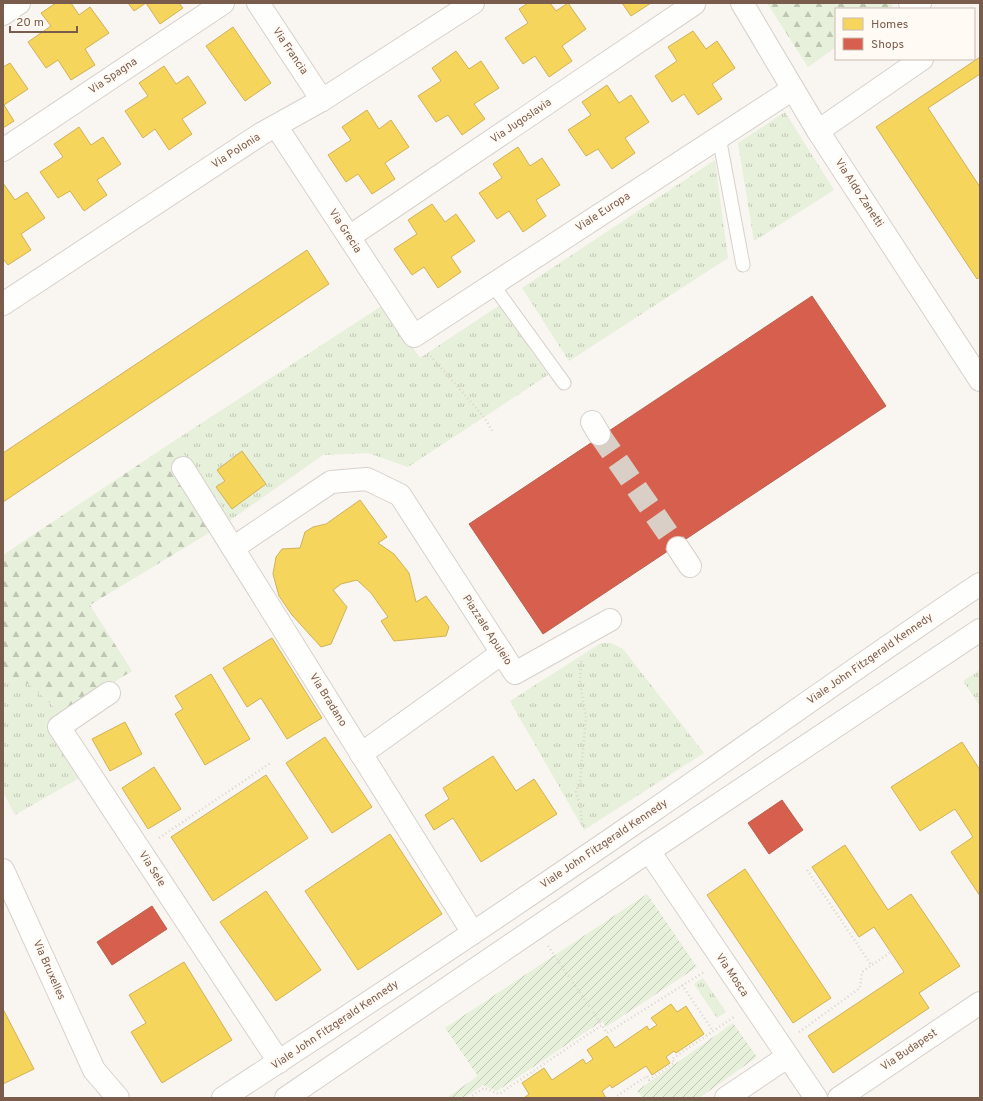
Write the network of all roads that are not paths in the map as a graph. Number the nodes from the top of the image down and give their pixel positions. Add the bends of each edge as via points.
1 (19, 3) edge
2 (223, 3) edge
3 (258, 3) edge
4 (473, 3) edge
5 (742, 3) edge
6 (694, 4) dead end
7 (3, 14) edge
8 (921, 60) edge
9 (793, 89) junction
10 (322, 100) junction
11 (276, 126) junction
12 (818, 131) junction
13 (719, 137) junction
14 (3, 150) edge
15 (349, 237) junction
16 (743, 265) dead end
17 (493, 285) junction
18 (3, 304) edge
19 (414, 336) joint
20 (980, 380) edge
21 (564, 383) dead end
22 (183, 468) dead end
23 (233, 548) junction
24 (678, 548) tunnel mouth
25 (690, 566) dead end
26 (980, 584) edge
27 (610, 620) dead end
28 (980, 630) edge
29 (502, 653) junction
30 (109, 693) dead end
31 (361, 754) junction
32 (649, 851) junction
33 (3, 870) edge
34 (473, 932) junction
35 (980, 1003) edge
36 (788, 1057) junction
37 (279, 1062) junction
38 (94, 1070) junction
39 (97, 1098) edge
40 (118, 1098) edge
41 (223, 1098) edge
42 (286, 1098) edge
43 (726, 1098) edge
44 (816, 1098) edge
45 (839, 1098) edge

1 - 7 street
2 - 14 street, Via Spagna
3 - 10 street, Via Francia
4 - 10 street, Via Polonia
5 - 9 street, Via Aldo Zanetti
6 - 15 street, Via Jugoslavia
8 - 12 street
9 - 12 street, Via Aldo Zanetti
9 - 13 street, Viale Europa
10 - 11 street, Via Polonia
11 - 15 street, Via Grecia
11 - 18 street, Via Polonia
12 - 20 street, Via Aldo Zanetti
13 - 16 lane
13 - 17 street, Viale Europa
15 - 19 street, Via Grecia
17 - 19 street, Viale Europa
17 - 21 lane
22 - 23 street, Via Bradano
23 - 29 street, Piazzale Apuleio via 332,482 367,479 400,495
23 - 31 street, Via Bradano
24 - 25 street
26 - 34 street, Viale John Fitzgerald Kennedy
27 - 29 street, Piazzale Apuleio via 515,673
28 - 32 street
29 - 31 street
30 - 37 street, Via Sele via 59,727
31 - 34 street, Via Bradano
32 - 36 street, Via Mosca
32 - 42 street
33 - 38 street, Via Bruxelles
34 - 37 street, Viale John Fitzgerald Kennedy
35 - 45 street, Via Budapest
36 - 43 street
36 - 44 street, Via Mosca
37 - 41 street, Viale John Fitzgerald Kennedy
38 - 39 street
38 - 40 street

